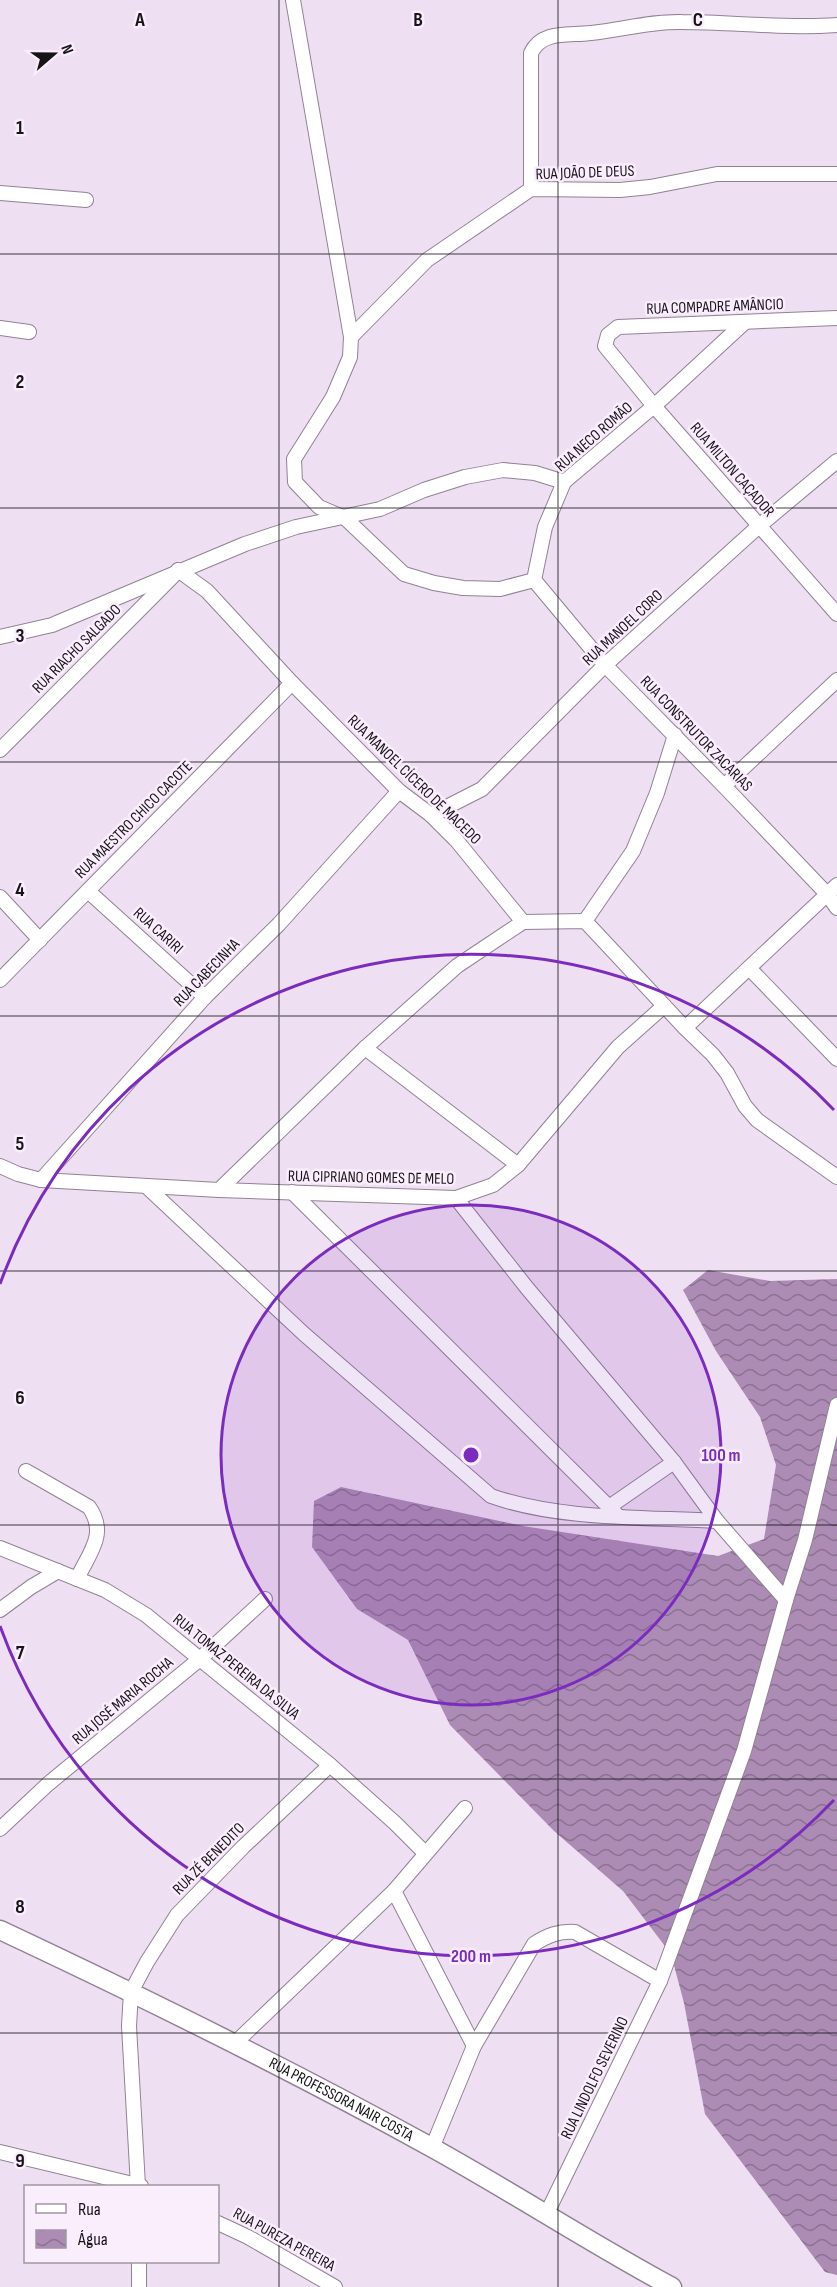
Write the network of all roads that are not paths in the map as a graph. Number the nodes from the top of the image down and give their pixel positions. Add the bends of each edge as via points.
1 (293, 0) edge
2 (837, 25) edge
3 (837, 174) edge
4 (531, 189) junction
5 (0, 193) edge
6 (86, 200) dead end
7 (837, 318) edge
8 (745, 322) junction
9 (0, 328) edge
10 (29, 332) dead end
11 (351, 337) junction
12 (605, 346) joint
13 (654, 406) junction
14 (837, 461) edge
15 (564, 482) junction
16 (345, 518) junction
17 (759, 526) junction
18 (178, 570) junction
19 (534, 580) junction
20 (837, 614) edge
21 (0, 637) edge
22 (605, 665) junction
23 (837, 680) edge
24 (291, 683) junction
25 (675, 735) junction
26 (0, 750) edge
27 (724, 786) junction
28 (399, 791) junction
29 (431, 815) junction
30 (832, 890) edge
31 (88, 891) junction
32 (0, 897) edge
33 (837, 908) edge
34 (585, 921) junction
35 (523, 922) junction
36 (40, 940) junction
37 (748, 969) junction
38 (0, 980) edge
39 (206, 997) junction
40 (664, 1006) junction
41 (685, 1028) junction
42 (365, 1048) junction
43 (837, 1059) edge
44 (518, 1165) junction
45 (0, 1166) edge
46 (837, 1177) edge
47 (41, 1180) junction
48 (147, 1186) junction
49 (219, 1190) junction
50 (292, 1192) junction
51 (456, 1198) junction
52 (837, 1405) edge
53 (674, 1462) junction
54 (26, 1471) dead end
55 (613, 1511) junction
56 (717, 1521) junction
57 (0, 1548) edge
58 (58, 1571) junction
59 (77, 1579) junction
60 (266, 1599) dead end
61 (786, 1600) junction
62 (0, 1610) edge
63 (201, 1658) junction
64 (330, 1766) junction
65 (465, 1808) dead end
66 (0, 1829) edge
67 (425, 1853) junction
68 (394, 1891) junction
69 (0, 1930) edge
70 (660, 1981) junction
71 (131, 1992) junction
72 (233, 2045) junction
73 (474, 2046) junction
74 (432, 2148) junction
75 (0, 2152) edge
76 (135, 2185) edge
77 (139, 2185) edge
78 (546, 2215) junction
79 (219, 2223) edge
80 (139, 2263) edge
81 (139, 2287) edge
82 (335, 2287) edge
83 (672, 2287) edge

1 - 11 street
2 - 4 street via 646,23 546,37 536,42 531,53
3 - 4 street, RUA JOÃO DE DEUS via 717,174 620,190
4 - 11 street, RUA JOÃO DE DEUS via 427,260
5 - 6 street
7 - 8 street, RUA COMPADRE AMÂNCIO
8 - 12 street, RUA COMPADRE AMÂNCIO via 618,327 608,335
8 - 13 street, RUA NECO ROMÃO
9 - 10 street
11 - 16 street via 350,357 333,397 294,459 295,482 319,507
12 - 13 street, RUA MILTON CAÇADOR
13 - 15 street, RUA NECO ROMÃO
13 - 17 street, RUA MILTON CAÇADOR
14 - 17 street, RUA MANOEL CORO
15 - 16 street via 535,473 503,470 465,477
15 - 19 street, RUA NECO ROMÃO via 545,527
16 - 18 street via 296,527
16 - 19 street via 404,574 434,584 500,589
17 - 20 street, RUA MILTON CAÇADOR
17 - 22 street, RUA MANOEL CORO
18 - 21 street via 52,625
18 - 24 street, RUA MANOEL CÍCERO DE MACEDO via 207,591
18 - 26 street, RUA RIACHO SALGADO
19 - 22 street, RUA CONSTRUTOR ZACARIAS
22 - 25 street, RUA CONSTRUTOR ZACARIAS
22 - 29 street, RUA MANOEL CORO via 482,789
23 - 27 street
24 - 28 street, RUA MANOEL CÍCERO DE MACEDO
24 - 31 street, RUA MAESTRO CHICO CACOTE
25 - 27 street, RUA CONSTRUTOR ZACARIAS
25 - 34 street via 633,851
27 - 30 street, RUA CONSTRUTOR ZACARIAS
28 - 29 street, RUA MANOEL CÍCERO DE MACEDO
28 - 39 street, RUA CABECINHA via 279,924
29 - 35 street, RUA MANOEL CÍCERO DE MACEDO
30 - 33 street, RUA CONSTRUTOR ZACARIAS
30 - 37 street
31 - 36 street, RUA MAESTRO CHICO CACOTE
31 - 39 street, RUA CARIRI
32 - 36 street
34 - 35 street
34 - 40 street
35 - 42 street via 457,966
36 - 38 street, RUA MAESTRO CHICO CACOTE
37 - 41 street
37 - 43 street
39 - 47 street, RUA CABECINHA
40 - 41 street
40 - 44 street, RUA CIPRIANO GOMES DE MELO via 618,1047
41 - 46 street via 713,1055 757,1120
42 - 44 street
42 - 49 street
44 - 51 street, RUA CIPRIANO GOMES DE MELO via 493,1185
45 - 47 street, RUA CIPRIANO GOMES DE MELO
47 - 48 street, RUA CIPRIANO GOMES DE MELO
48 - 49 street, RUA CIPRIANO GOMES DE MELO
48 - 55 street via 304,1334 491,1497 518,1506 566,1513
49 - 50 street, RUA CIPRIANO GOMES DE MELO
50 - 51 street, RUA CIPRIANO GOMES DE MELO
50 - 55 street
51 - 53 street
52 - 61 street, RUA LINDOLFO SEVERINO via 805,1540
53 - 55 street
53 - 56 street
54 - 59 street via 89,1506 96,1516 98,1534
55 - 56 street
56 - 61 street
57 - 58 street, RUA TOMAZ PEREIRA DA SILVA
58 - 59 street, RUA TOMAZ PEREIRA DA SILVA
58 - 62 street
59 - 63 street, RUA TOMAZ PEREIRA DA SILVA via 105,1590 146,1615
60 - 63 street, RUA JOSÉ MARIA ROCHA
61 - 70 street, RUA LINDOLFO SEVERINO via 744,1751
63 - 64 street, RUA TOMAZ PEREIRA DA SILVA
63 - 66 street, RUA JOSÉ MARIA ROCHA via 48,1784
64 - 67 street, RUA TOMAZ PEREIRA DA SILVA
64 - 71 street, RUA ZÉ BENEDITO via 177,1915
65 - 67 street
67 - 68 street
68 - 72 street
68 - 73 street
69 - 71 main road, RUA PROFESSORA NAIR COSTA
70 - 73 street via 575,1932 546,1935 534,1944
70 - 78 street, RUA LINDOLFO SEVERINO
71 - 72 main road, RUA PROFESSORA NAIR COSTA
71 - 77 street via 129,2026
72 - 74 main road, RUA PROFESSORA NAIR COSTA
73 - 74 street
74 - 78 main road, RUA PROFESSORA NAIR COSTA
75 - 76 street
78 - 83 main road, RUA PROFESSORA NAIR COSTA
79 - 82 street, RUA PUREZA PEREIRA
80 - 81 street

